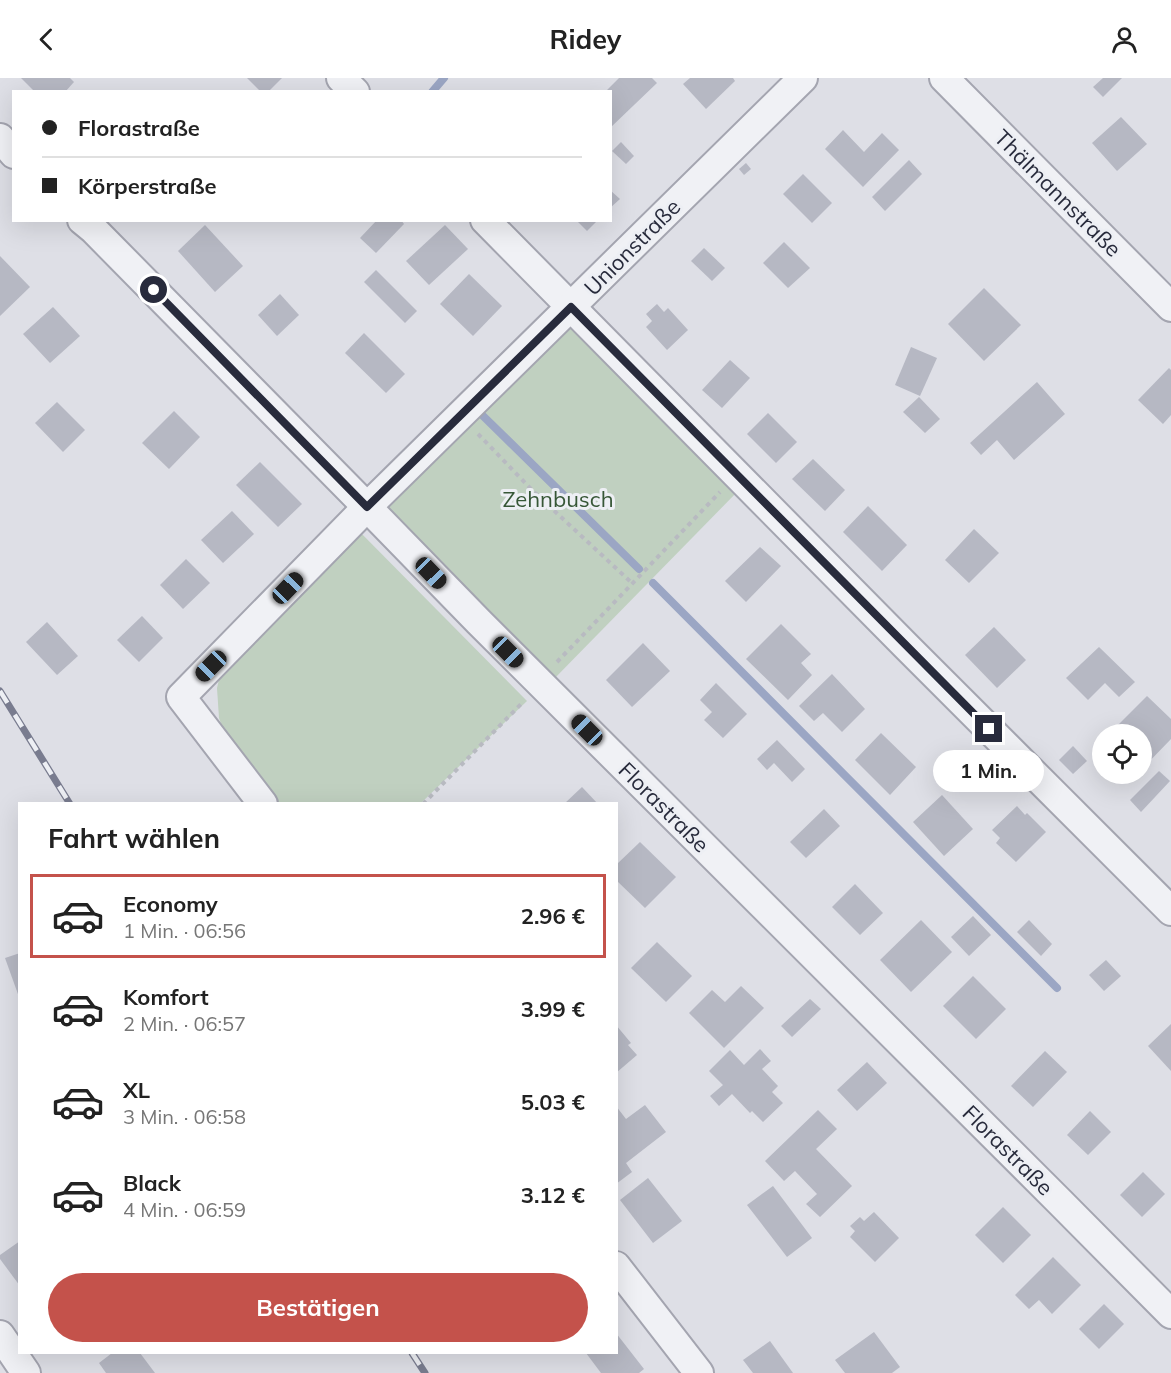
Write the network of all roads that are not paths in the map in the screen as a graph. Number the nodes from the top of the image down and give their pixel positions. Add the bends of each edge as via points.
1 (341, 78) edge
2 (803, 78) edge
3 (944, 78) edge
4 (353, 90) edge
5 (0, 138) edge
6 (12, 152) edge
7 (84, 222) edge
8 (487, 222) edge
9 (571, 307) junction
10 (1171, 307) edge
11 (367, 507) junction
12 (261, 802) edge
13 (1171, 910) edge
14 (618, 1269) edge
15 (1171, 1314) edge
16 (0, 1335) edge
17 (26, 1373) edge
18 (699, 1373) edge

1 - 4 street
2 - 9 street, Unionstraße
3 - 10 street, Thälmannstraße
5 - 6 street
7 - 11 street, Florastraße
8 - 9 street
9 - 11 street, Unionstraße
9 - 13 street
11 - 12 street, Unionstraße via 181,697
11 - 15 street, Florastraße
14 - 18 street
16 - 17 street

